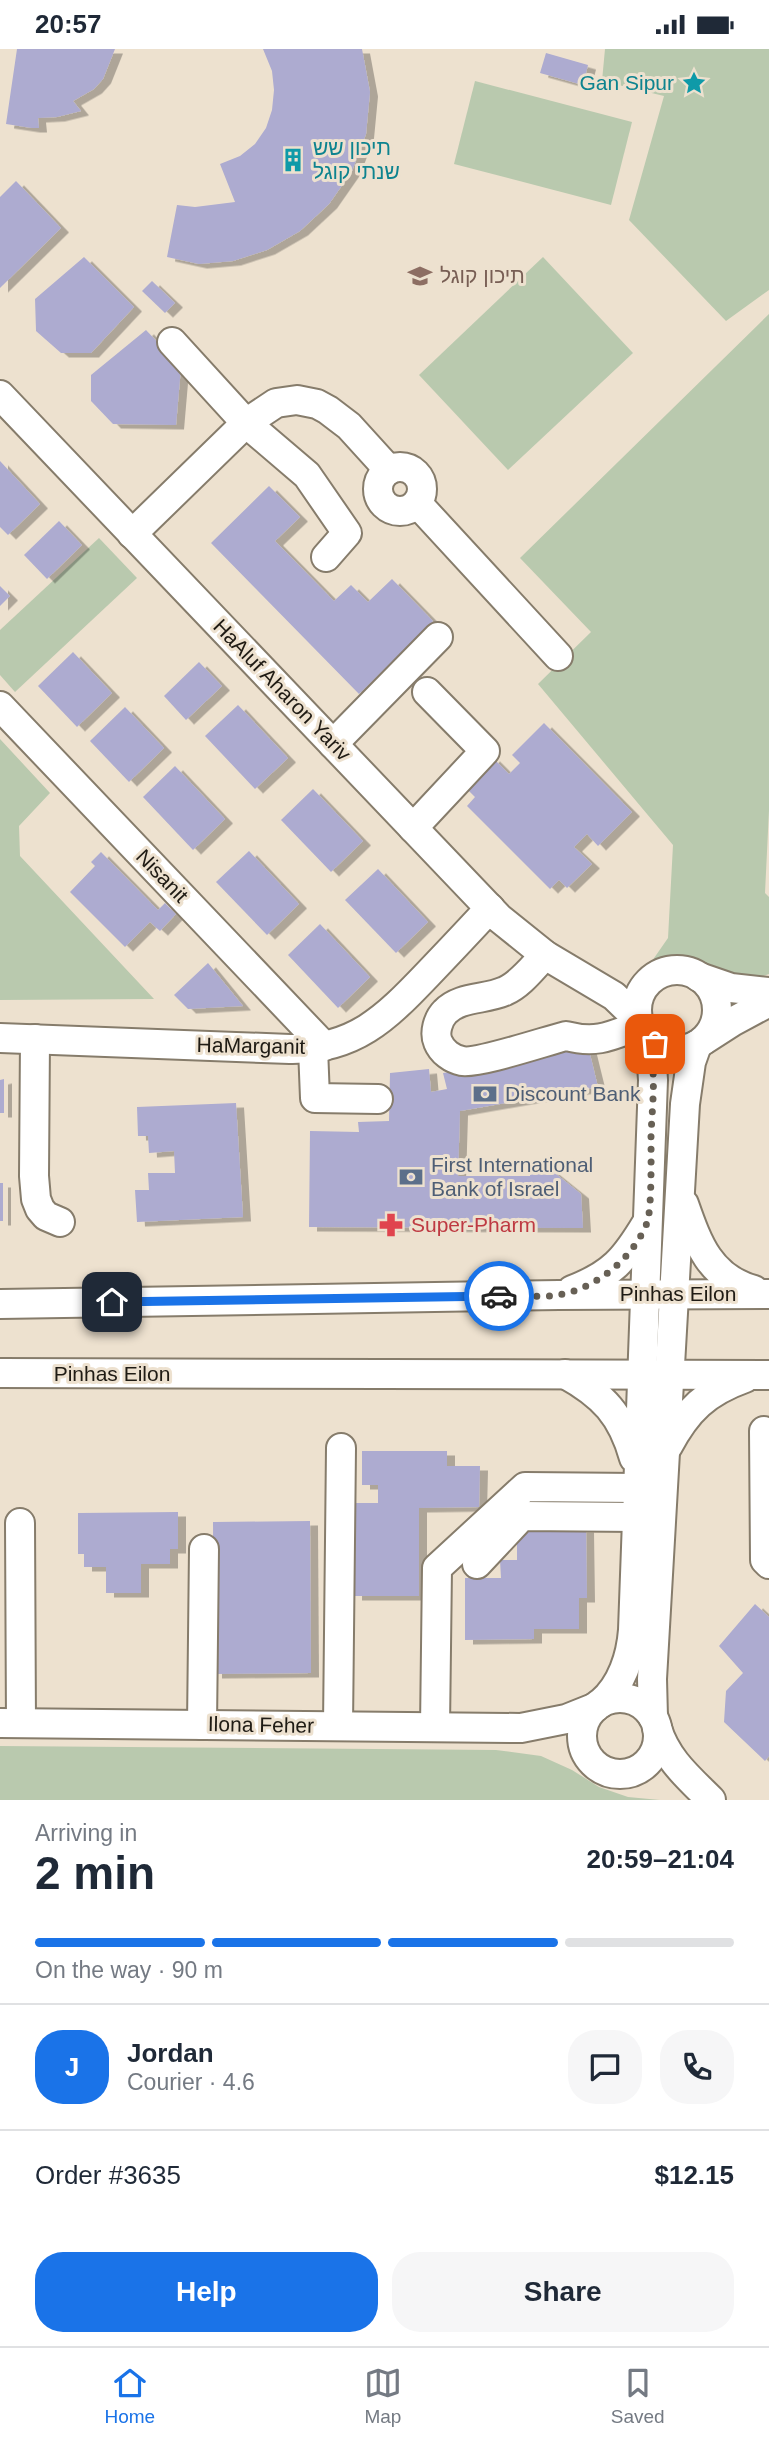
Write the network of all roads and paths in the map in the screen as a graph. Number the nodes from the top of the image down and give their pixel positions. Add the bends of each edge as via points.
1 (172, 342) dead end
2 (0, 395) edge
3 (246, 423) junction
4 (132, 534) junction
5 (326, 557) dead end
6 (438, 637) dead end
7 (558, 656) dead end
8 (427, 692) dead end
9 (0, 706) edge
10 (333, 744) junction
11 (413, 828) junction
12 (490, 908) junction
13 (545, 955) junction
14 (575, 971) junction
15 (657, 976) junction
16 (699, 977) junction
17 (769, 992) edge
18 (769, 1002) edge
19 (641, 1026) junction
20 (0, 1038) edge
21 (35, 1039) junction
22 (699, 1043) junction
23 (318, 1047) junction
24 (377, 1099) dead end
25 (680, 1192) junction
26 (648, 1221) junction
27 (60, 1222) dead end
28 (645, 1294) junction
29 (675, 1294) junction
30 (768, 1294) edge
31 (559, 1295) junction
32 (0, 1304) edge
33 (0, 1373) edge
34 (565, 1374) junction
35 (642, 1375) junction
36 (671, 1375) junction
37 (762, 1375) edge
38 (764, 1431) dead end
39 (341, 1448) dead end
40 (665, 1451) junction
41 (638, 1481) junction
42 (637, 1517) junction
43 (20, 1523) dead end
44 (204, 1549) dead end
45 (477, 1564) dead end
46 (769, 1564) edge
47 (599, 1705) junction
48 (10, 1723) edge
49 (655, 1723) junction
50 (202, 1725) junction
51 (338, 1726) junction
52 (435, 1727) junction
53 (522, 1728) junction
54 (591, 1761) junction
55 (634, 1772) junction
56 (704, 1793) edge

1 - 3 street
2 - 4 street, HaAluf Aharon Yariv
3 - 4 street
3 - 5 street via 307,475 347,533
3 - 7 street via 276,403 297,400 317,404 349,426 389,470 406,467 418,475 422,488 417,503
4 - 10 street, HaAluf Aharon Yariv
6 - 10 street
8 - 11 street via 485,751
9 - 23 street, Nisanit
10 - 11 street, HaAluf Aharon Yariv
11 - 12 street, HaAluf Aharon Yariv
12 - 13 street, HaAluf Aharon Yariv
12 - 23 street, HaMarganit via 384,1019 355,1036
13 - 14 street, HaAluf Aharon Yariv
13 - 19 street via 505,991 463,1002 443,1013 436,1035 444,1052 471,1061 566,1036 604,1039
14 - 15 street, HaAluf Aharon Yariv via 614,980
14 - 19 street, HaAluf Aharon Yariv via 614,996
15 - 16 street via 681,970
15 - 19 street via 640,994
16 - 17 street via 731,988
16 - 22 street via 711,990 717,1008 713,1027
18 - 22 street
19 - 22 street via 660,1047 685,1049
19 - 26 street via 651,1050 653,1080
20 - 21 street, HaMarganit
21 - 23 street, HaMarganit
21 - 27 street via 36,1199 46,1216
22 - 25 street via 691,1062 685,1104
23 - 24 street via 315,1098
25 - 29 street
25 - 30 street via 702,1250 713,1265 725,1278
26 - 28 street
26 - 31 street via 628,1253 607,1273
28 - 29 street, Pinhas Eilon
28 - 31 street, Pinhas Eilon
28 - 35 street
29 - 30 street, Pinhas Eilon
29 - 36 street
31 - 32 street, Pinhas Eilon
33 - 34 street, Pinhas Eilon
34 - 35 street, Pinhas Eilon
34 - 41 street via 608,1405 623,1428
35 - 36 street, Pinhas Eilon
35 - 41 street
36 - 37 street, Pinhas Eilon
36 - 40 street
37 - 40 street via 729,1384 693,1407
38 - 46 street via 765,1560
39 - 51 street
40 - 49 street via 652,1679
41 - 42 street
41 - 52 street via 525,1487 437,1568
42 - 45 street via 522,1517
42 - 47 street via 632,1639 620,1679
43 - 48 street
44 - 50 street
47 - 49 street via 612,1699 631,1699 641,1704
47 - 53 street, Ilona Feher via 566,1719
47 - 54 street via 586,1720 583,1732
48 - 50 street, Ilona Feher
49 - 55 street via 655,1752
49 - 56 street via 669,1756
50 - 51 street, Ilona Feher
51 - 52 street, Ilona Feher
52 - 53 street, Ilona Feher
53 - 54 street, Ilona Feher via 565,1742
54 - 55 street via 610,1773
55 - 56 street via 664,1775

